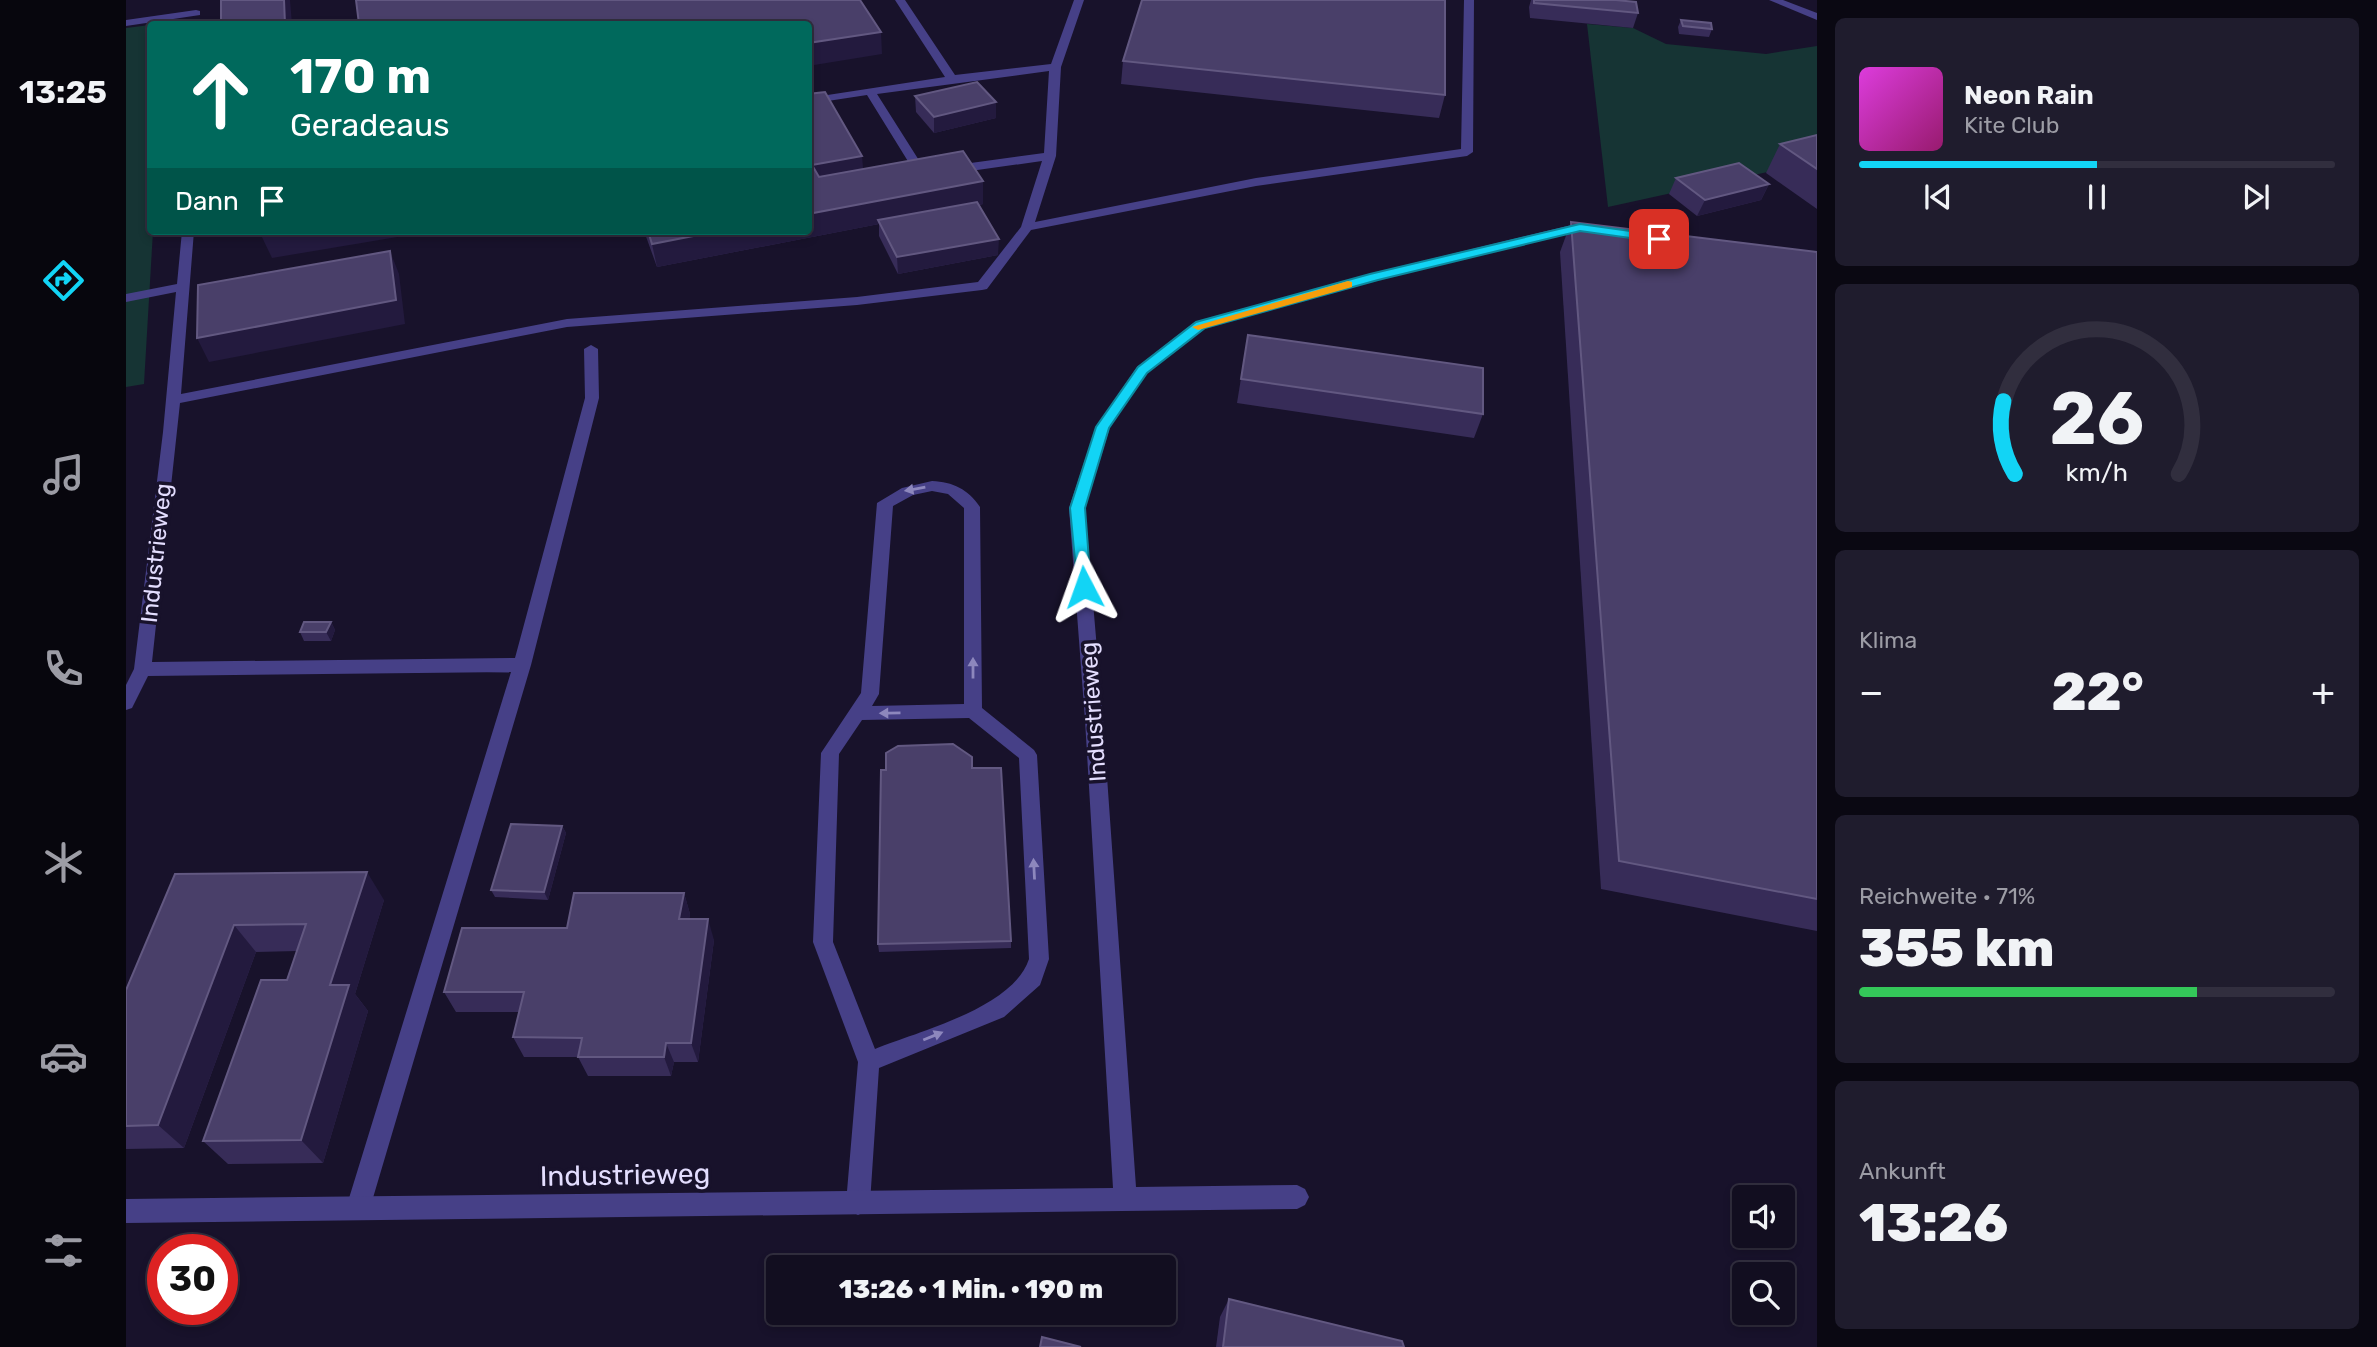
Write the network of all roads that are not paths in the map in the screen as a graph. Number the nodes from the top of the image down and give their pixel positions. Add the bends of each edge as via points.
1 (197, 0) edge
2 (900, 0) edge
3 (1079, 0) edge
4 (1469, 0) edge
5 (1774, 0) edge
6 (1817, 18) edge
7 (196, 19) edge
8 (161, 21) edge
9 (147, 22) edge
10 (126, 23) edge
11 (1055, 67) junction
12 (952, 79) junction
13 (869, 90) junction
14 (812, 100) edge
15 (1050, 156) junction
16 (921, 173) junction
17 (896, 178) edge
18 (1027, 227) junction
19 (1586, 228) edge
20 (188, 235) edge
21 (181, 287) junction
22 (126, 298) edge
23 (591, 349) dead end
24 (173, 400) junction
25 (522, 666) junction
26 (143, 669) junction
27 (126, 703) edge
28 (973, 711) junction
29 (857, 713) junction
30 (869, 1062) junction
31 (1297, 1197) dead end
32 (1125, 1200) junction
33 (858, 1203) junction
34 (358, 1208) junction
35 (126, 1211) edge

1 - 7 street
2 - 12 street
3 - 11 street
4 - 18 street via 1467,152 1256,182
5 - 6 street
7 - 8 street
9 - 10 street
11 - 12 street
11 - 15 street
12 - 13 street
13 - 14 street
13 - 16 street
15 - 16 street
15 - 18 street
16 - 17 street
18 - 24 street via 982,286 857,301 567,323
19 - 32 street, Industrieweg via 1374,277 1200,325 1142,370 1102,427 1077,508
20 - 21 street, Industrieweg
21 - 22 street
21 - 24 street, Industrieweg
23 - 25 street via 592,398
24 - 26 street, Industrieweg
25 - 26 street
25 - 34 street
26 - 27 street, Industrieweg
28 -> 29 street
28 -> 29 street via 972,507 964,494 953,488 919,486 885,503 870,694
30 -> 28 street via 997,1010 1033,978 1039,958 1028,755
29 - 30 street via 830,754 823,942
30 - 33 street
31 - 32 street, Industrieweg
32 - 33 street, Industrieweg
33 - 34 street, Industrieweg
34 - 35 street, Industrieweg

